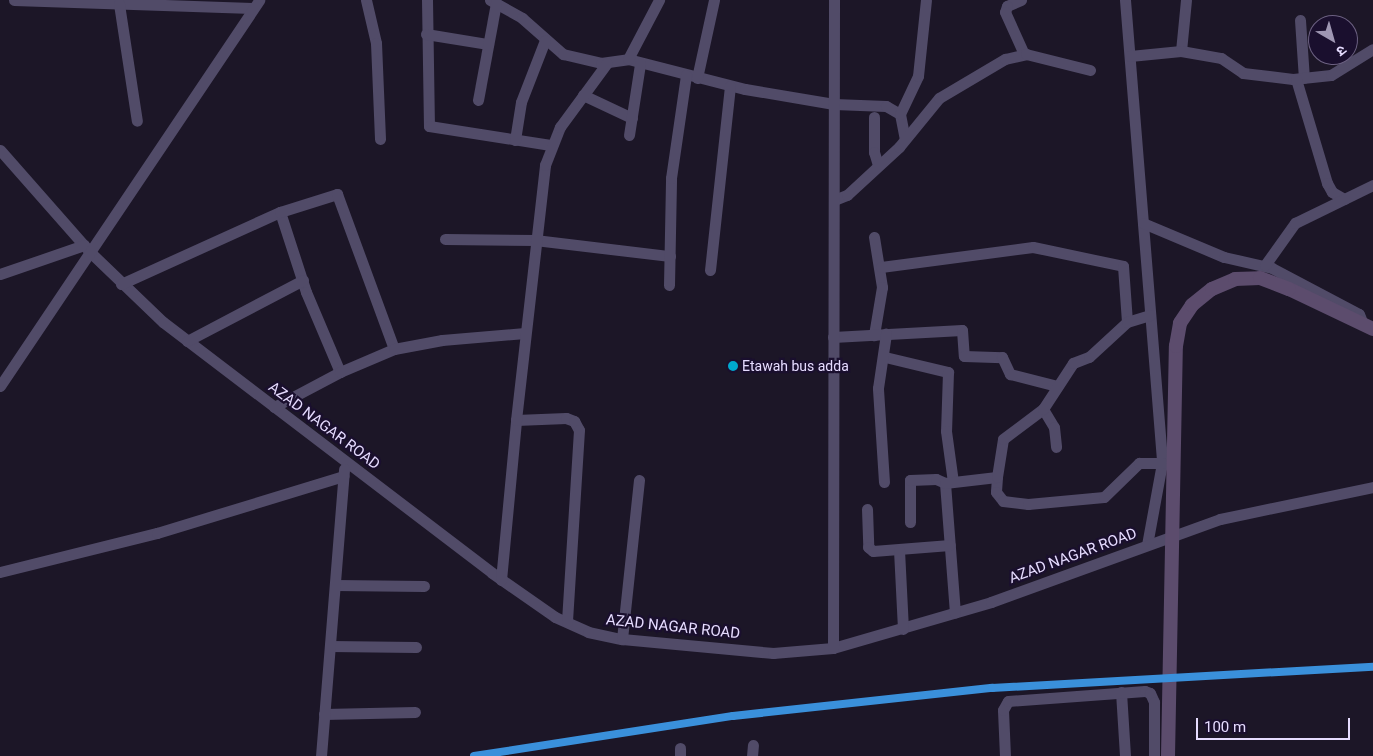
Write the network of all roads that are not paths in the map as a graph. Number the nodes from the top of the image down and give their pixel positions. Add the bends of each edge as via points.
1 (14, 0) edge
2 (366, 0) edge
3 (427, 0) edge
4 (659, 0) edge
5 (714, 0) edge
6 (834, 0) edge
7 (926, 0) edge
8 (1021, 0) edge
9 (1125, 0) edge
10 (1186, 0) edge
11 (493, 2) edge
12 (119, 4) junction
13 (255, 4) edge
14 (1300, 20) dead end
15 (426, 34) junction
16 (545, 40) junction
17 (488, 44) junction
18 (1373, 48) edge
19 (1181, 50) junction
20 (1024, 54) junction
21 (1130, 56) junction
22 (628, 60) junction
23 (607, 63) junction
24 (640, 64) junction
25 (1090, 70) dead end
26 (692, 76) junction
27 (1300, 78) junction
28 (730, 86) junction
29 (583, 95) junction
30 (478, 100) dead end
31 (834, 104) junction
32 (900, 114) junction
33 (874, 117) dead end
34 (632, 118) junction
35 (137, 121) dead end
36 (629, 135) dead end
37 (380, 139) dead end
38 (905, 139) junction
39 (515, 140) junction
40 (551, 145) junction
41 (0, 150) edge
42 (878, 165) junction
43 (1373, 185) edge
44 (1344, 199) junction
45 (834, 200) junction
46 (280, 212) junction
47 (1143, 224) junction
48 (874, 237) dead end
49 (445, 239) dead end
50 (535, 240) junction
51 (87, 249) junction
52 (670, 256) junction
53 (1265, 265) junction
54 (881, 267) junction
55 (710, 270) dead end
56 (0, 274) edge
57 (303, 280) junction
58 (121, 284) junction
59 (669, 285) dead end
60 (1150, 315) junction
61 (1127, 322) junction
62 (1368, 326) edge
63 (525, 333) junction
64 (880, 334) junction
65 (833, 337) junction
66 (188, 341) junction
67 (394, 349) junction
68 (885, 357) junction
69 (340, 372) junction
70 (0, 386) edge
71 (1057, 386) junction
72 (274, 407) junction
73 (1043, 409) junction
74 (516, 420) junction
75 (1056, 447) dead end
76 (345, 460) junction
77 (1162, 463) junction
78 (344, 476) junction
79 (997, 477) junction
80 (639, 480) dead end
81 (884, 482) dead end
82 (949, 482) junction
83 (1373, 487) edge
84 (867, 509) dead end
85 (910, 522) dead end
86 (950, 545) junction
87 (1147, 545) junction
88 (900, 550) junction
89 (0, 572) edge
90 (501, 580) junction
91 (335, 585) junction
92 (424, 586) dead end
93 (955, 613) junction
94 (567, 622) junction
95 (903, 629) junction
96 (622, 639) junction
97 (330, 646) junction
98 (416, 648) dead end
99 (833, 648) junction
100 (1121, 692) junction
101 (415, 712) dead end
102 (324, 714) junction
103 (321, 756) edge
104 (1006, 756) edge
105 (1125, 756) edge
106 (1154, 756) edge
107 (1168, 756) edge

1 - 12 street
2 - 37 street via 376,43
3 - 15 street
4 - 22 street
5 - 26 street
6 - 31 street
7 - 32 street via 918,76
8 - 20 street via 1007,6 1005,12
9 - 21 street
10 - 19 street
11 - 16 street via 522,18
11 - 17 street
12 - 13 street
12 - 35 street
13 - 51 street
14 - 27 street
15 - 17 street
15 - 39 street via 429,126
16 - 23 street via 563,54
16 - 39 street via 521,102
17 - 30 street
18 - 27 street via 1335,74
19 - 21 street
19 - 27 street via 1221,58 1243,73
20 - 25 street
20 - 38 street via 1005,59 939,98
21 - 47 street
22 - 23 street
22 - 24 street
23 - 29 street
24 - 26 street
24 - 34 street
26 - 28 street
26 - 52 street via 671,178
27 - 44 street via 1326,183 1332,192
28 - 31 street
28 - 55 street
29 - 34 street
29 - 40 street
31 - 32 street via 886,106
31 - 45 street
32 - 38 street
33 - 42 street via 874,152
34 - 36 street
38 - 42 street
39 - 40 street
40 - 50 street via 545,165
41 - 51 street, AZAD NAGAR ROAD
42 - 45 street via 847,195
43 - 44 street
44 - 53 street via 1295,223
45 - 65 street
46 - 57 street
46 - 58 street
46 - 67 street via 332,194 340,198
47 - 53 street via 1224,257
47 - 60 street
48 - 54 street
49 - 50 street
50 - 52 street
50 - 63 street
51 - 56 street
51 - 58 street, AZAD NAGAR ROAD
51 - 70 street
52 - 59 street
53 - 62 street via 1359,314
54 - 61 street via 1033,247 1123,266
54 - 64 street
57 - 66 street
57 - 69 street
58 - 66 street, AZAD NAGAR ROAD
60 - 61 street
60 - 77 street
61 - 71 street via 1089,357 1073,363
62 - 107 main road, bridge via 1260,278 1235,278 1212,289 1192,305 1180,323 1176,346
63 - 67 street via 442,340
63 - 74 street
64 - 65 street
64 - 68 street
64 - 71 street via 962,330 964,356 1002,358 1010,374
65 - 99 street
66 - 72 street, AZAD NAGAR ROAD
67 - 69 street
68 - 81 street via 878,388
68 - 82 street via 948,372 946,431
69 - 72 street
71 - 73 street
72 - 76 street, AZAD NAGAR ROAD
73 - 75 street via 1054,427
73 - 79 street via 1003,439
74 - 90 street
74 - 94 street via 566,418 574,421 579,430
76 - 78 street
76 - 90 street, AZAD NAGAR ROAD
77 - 79 street via 1139,463 1104,497 1028,504 1003,500 996,492
77 - 87 street
78 - 89 street via 184,526
78 - 91 street
79 - 82 street
80 - 96 street
82 - 85 street via 930,479 909,482
82 - 86 street
83 - 87 street, AZAD NAGAR ROAD via 1220,518
84 - 88 street via 870,550
86 - 88 street
86 - 93 street
87 - 93 street, AZAD NAGAR ROAD
88 - 95 street
90 - 94 street, AZAD NAGAR ROAD
91 - 92 street
91 - 97 street
93 - 95 street, AZAD NAGAR ROAD
94 - 96 street, AZAD NAGAR ROAD via 588,632
95 - 99 street, AZAD NAGAR ROAD
96 - 99 street, AZAD NAGAR ROAD via 773,653
97 - 98 street
97 - 102 street
100 - 104 street via 1008,701 1003,710
100 - 105 street
100 - 106 street via 1144,691 1153,697
101 - 102 street
102 - 103 street

